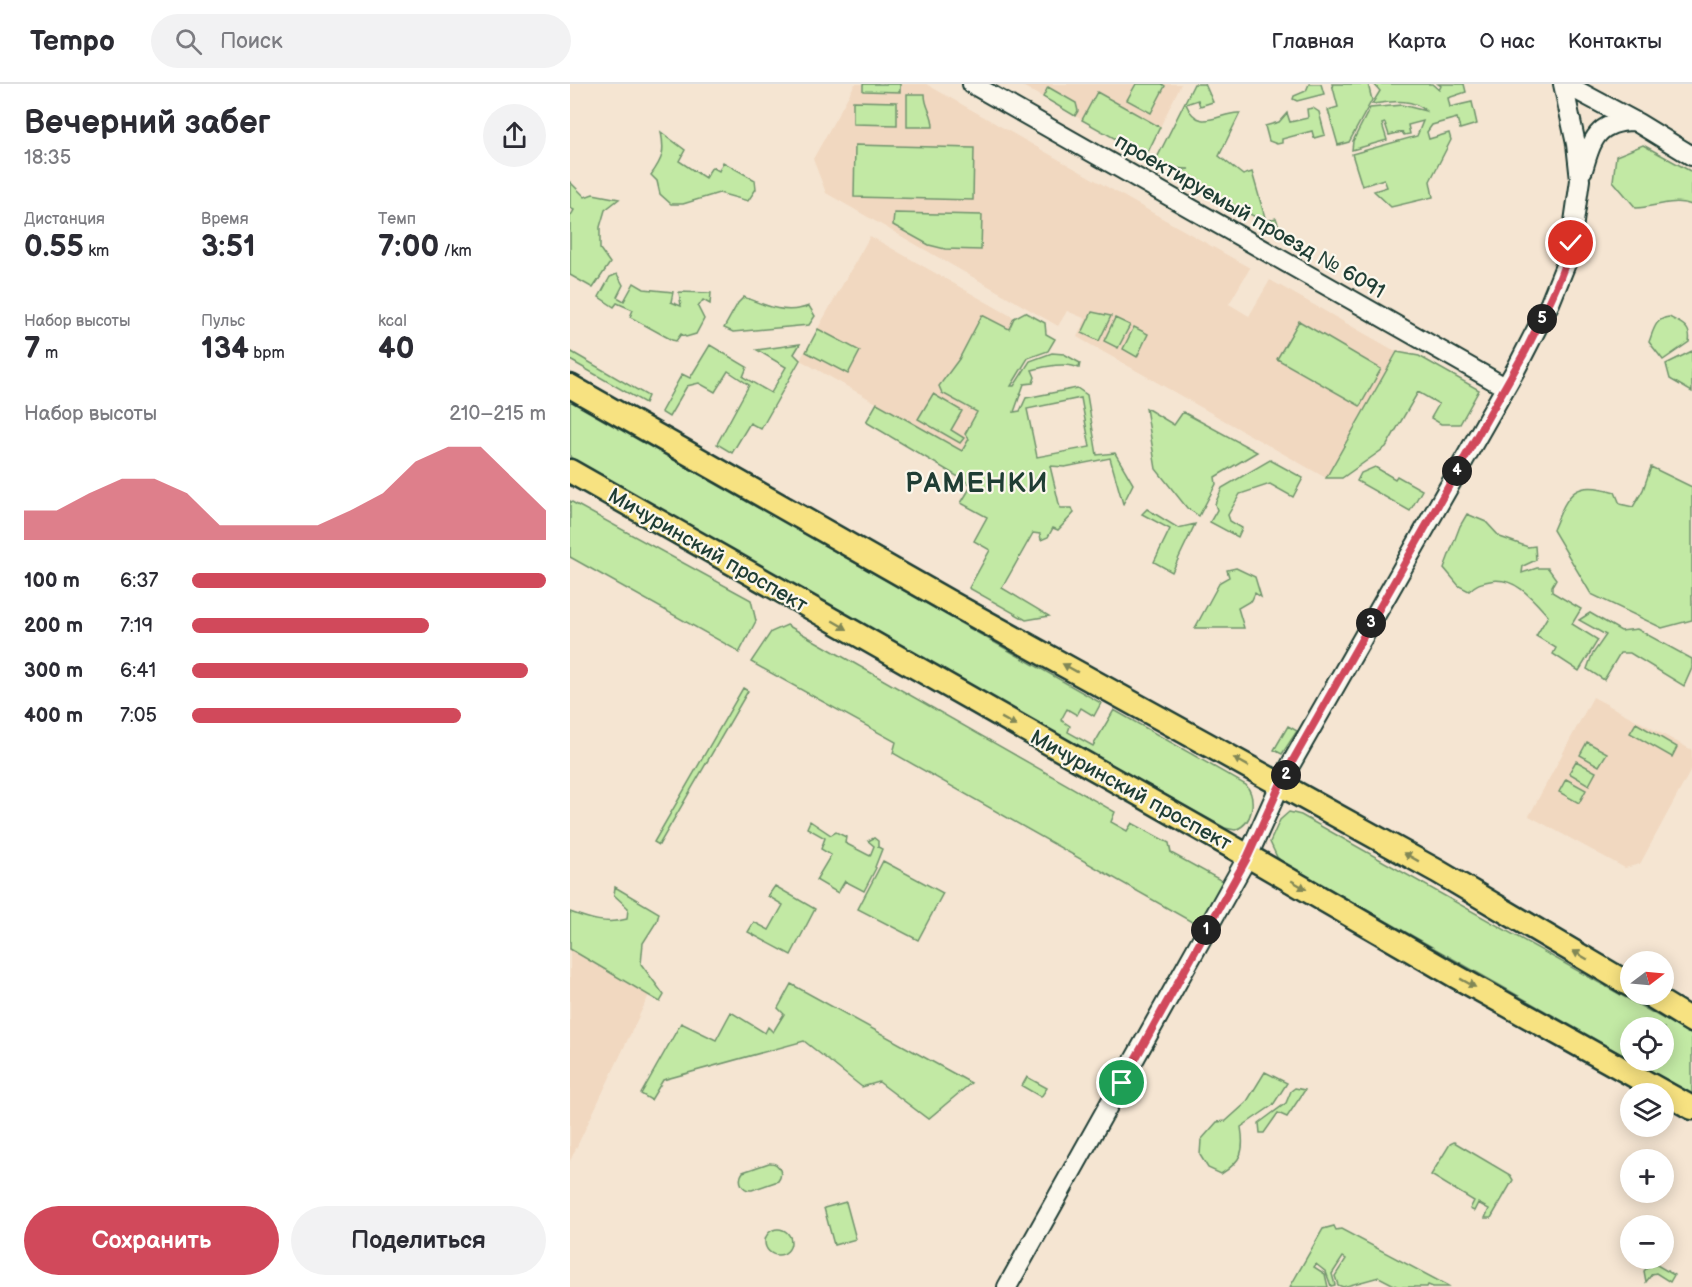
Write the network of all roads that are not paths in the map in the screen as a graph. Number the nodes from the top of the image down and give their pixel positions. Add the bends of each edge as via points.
1 (972, 84) edge
2 (1564, 84) edge
3 (1633, 121) junction
4 (1692, 156) edge
5 (1580, 180) junction
6 (570, 386) edge
7 (1504, 387) junction
8 (570, 471) edge
9 (1281, 783) junction
10 (1248, 856) junction
11 (1620, 979) edge
12 (1665, 1005) edge
13 (1692, 1021) edge
14 (1692, 1108) edge
15 (1007, 1287) edge

1 - 7 street, проектируемый проезд № 6091
2 - 3 street
2 - 5 street
3 - 4 street
3 - 5 street via 1618,121 1600,130 1590,146
5 - 7 street via 1567,261 1550,303
9 -> 6 main road via 953,604
7 - 9 street
8 -> 10 main road, Мичуринский проспект
9 - 10 street
11 -> 9 main road
10 -> 14 main road, Мичуринский проспект
10 - 15 street
12 - 13 main road

